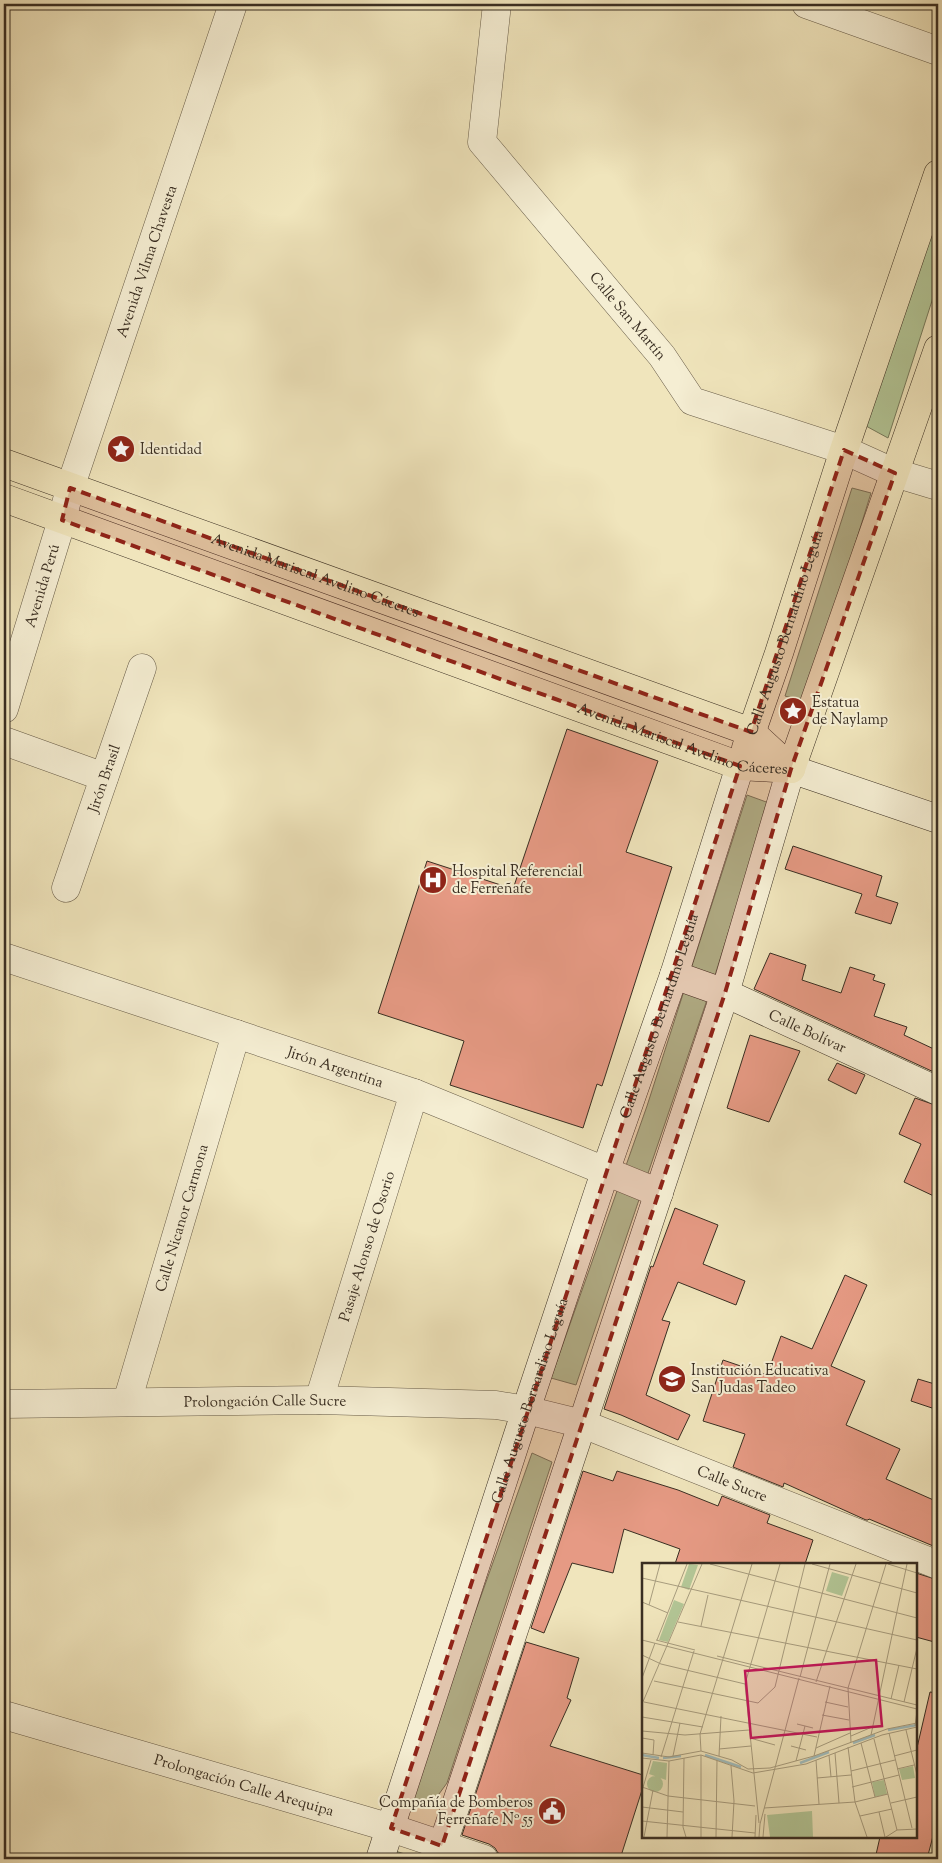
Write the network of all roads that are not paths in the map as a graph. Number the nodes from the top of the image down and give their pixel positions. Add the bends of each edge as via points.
1 (234, 4) edge
2 (497, 4) edge
3 (806, 4) edge
4 (938, 51) edge
5 (938, 174) edge
6 (938, 349) edge
7 (844, 450) junction
8 (4, 463) edge
9 (895, 473) junction
10 (938, 486) edge
11 (70, 488) junction
12 (4, 498) edge
13 (62, 520) junction
14 (142, 668) dead end
15 (4, 709) edge
16 (751, 732) junction
17 (4, 741) edge
18 (740, 766) junction
19 (791, 769) junction
20 (104, 777) junction
21 (938, 819) edge
22 (66, 888) dead end
23 (4, 958) edge
24 (674, 975) junction
25 (725, 993) junction
26 (236, 1034) junction
27 (938, 1091) edge
28 (414, 1093) junction
29 (605, 1172) junction
30 (659, 1194) junction
31 (319, 1400) junction
32 (127, 1402) junction
33 (4, 1404) edge
34 (526, 1410) junction
35 (583, 1424) junction
36 (938, 1565) edge
37 (4, 1714) edge
38 (391, 1828) junction
39 (440, 1853) edge
40 (380, 1859) edge
41 (484, 1859) edge

1 - 11 street, Avenida Vilma Chavesta
2 - 7 street, Calle San Martín via 482,142 662,356 692,401
3 - 4 street
5 - 7 main road, Calle Augusto Bernardino Leguía
6 - 9 main road
7 - 9 street, Calle San Martín
7 - 16 main road, Calle Augusto Bernardino Leguía
8 - 11 main road, Avenida Mariscal Avelino Cáceres
9 - 10 street, Calle San Martín
9 - 19 main road
11 - 13 street, Avenida Vilma Chavesta
11 - 16 main road, Avenida Mariscal Avelino Cáceres
12 - 13 main road, Avenida Mariscal Avelino Cáceres
13 - 15 street, Avenida Perú
13 - 18 main road, Avenida Mariscal Avelino Cáceres
14 - 20 street, Jirón Brasil
16 - 18 main road, Calle Augusto Bernardino Leguía
16 - 19 main road, Avenida Mariscal Avelino Cáceres
17 - 20 street
18 - 19 main road, Avenida Mariscal Avelino Cáceres
18 - 24 street, Calle Augusto Bernardino Leguía
19 - 21 street
19 - 25 street
20 - 22 street, Jirón Brasil
23 - 26 street, Jirón Argentina
24 - 25 street, Calle Bolívar
24 - 29 street, Calle Augusto Bernardino Leguía
25 - 27 street, Calle Bolívar
25 - 30 street
26 - 28 street, Jirón Argentina
26 - 32 street, Calle Nicanor Carmona
28 - 29 street, Jirón Argentina
28 - 31 street, Pasaje Alonso de Osorio
29 - 30 street, Jirón Argentina
29 - 34 street, Calle Augusto Bernardino Leguía
30 - 35 street
31 - 32 street, Prolongación Calle Sucre
31 - 34 street, Prolongación Calle Sucre via 496,1406
32 - 33 street, Prolongación Calle Sucre
34 - 35 street, Calle Sucre
34 - 38 street, Calle Augusto Bernardino Leguía
35 - 36 street, Calle Sucre
35 - 39 street
37 - 38 street, Prolongación Calle Arequipa
38 - 39 street, Prolongación Calle Arequipa
38 - 40 street, Calle Augusto Bernardino Leguía
39 - 41 street, Prolongación Calle Arequipa

